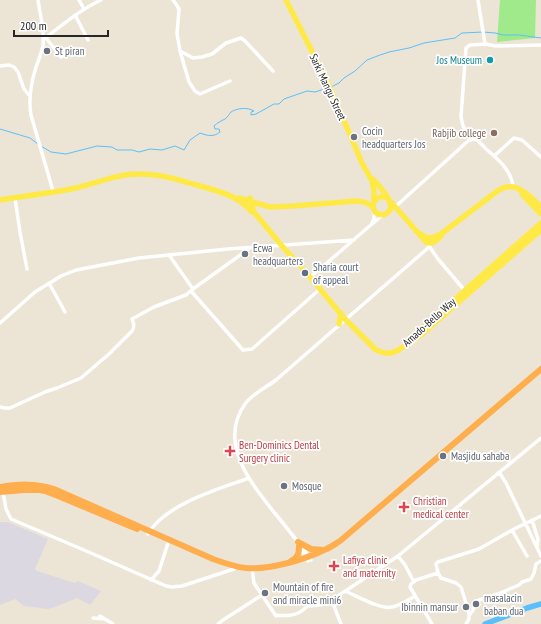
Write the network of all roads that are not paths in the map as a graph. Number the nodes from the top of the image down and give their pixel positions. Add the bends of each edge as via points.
1 (38, 0) edge
2 (79, 0) edge
3 (101, 0) edge
4 (173, 0) edge
5 (286, 0) edge
6 (478, 0) edge
7 (84, 9) junction
8 (75, 15) junction
9 (45, 39) junction
10 (88, 40) dead end
11 (485, 44) junction
12 (541, 45) edge
13 (72, 51) dead end
14 (180, 51) junction
15 (0, 66) edge
16 (273, 71) dead end
17 (230, 81) dead end
18 (30, 96) junction
19 (472, 139) junction
20 (494, 156) junction
21 (541, 157) edge
22 (369, 174) junction
23 (515, 187) junction
24 (53, 191) junction
25 (224, 193) junction
26 (231, 196) junction
27 (15, 198) junction
28 (376, 199) junction
29 (0, 200) edge
30 (251, 200) junction
31 (389, 200) junction
32 (356, 201) junction
33 (395, 207) junction
34 (374, 210) junction
35 (540, 210) edge
36 (387, 213) junction
37 (403, 216) junction
38 (259, 219) junction
39 (541, 223) edge
40 (370, 226) junction
41 (538, 229) edge
42 (354, 240) junction
43 (429, 243) junction
44 (282, 246) junction
45 (250, 247) junction
46 (169, 255) junction
47 (27, 269) dead end
48 (310, 277) junction
49 (49, 283) junction
50 (320, 289) junction
51 (192, 290) junction
52 (467, 292) junction
53 (65, 312) dead end
54 (341, 313) junction
55 (346, 319) junction
56 (0, 323) edge
57 (339, 324) junction
58 (541, 369) edge
59 (541, 374) edge
60 (0, 407) edge
61 (541, 438) edge
62 (499, 472) junction
63 (249, 478) junction
64 (1, 490) edge
65 (541, 516) edge
66 (532, 520) junction
67 (525, 523) junction
68 (512, 530) junction
69 (149, 532) junction
70 (168, 543) junction
71 (299, 544) junction
72 (537, 548) junction
73 (325, 550) junction
74 (398, 556) junction
75 (527, 556) dead end
76 (541, 556) edge
77 (309, 559) junction
78 (541, 561) edge
79 (287, 563) junction
80 (234, 569) junction
81 (253, 570) junction
82 (438, 573) junction
83 (151, 580) junction
84 (414, 582) junction
85 (345, 591) junction
86 (262, 595) junction
87 (415, 596) junction
88 (332, 601) junction
89 (469, 613) junction
90 (100, 616) dead end
91 (92, 618) dead end
92 (106, 619) junction
93 (113, 624) edge
94 (218, 624) edge
95 (341, 624) edge
96 (432, 624) edge
97 (466, 624) edge

1 - 9 street
2 - 7 street
3 - 7 street
4 - 14 street via 179,9 177,34
5 - 22 main road, Sarki Mangu Street via 328,83
6 - 11 street
7 - 8 street
8 - 9 street
8 - 10 street
9 - 13 street via 61,57
9 - 18 street via 31,83
11 - 12 street
11 - 19 street via 470,45 466,51 461,117 463,126
14 - 16 street via 193,58 202,57 240,38
14 - 17 street via 195,91 200,94
15 - 18 street via 14,67
18 - 24 street via 31,115
19 - 20 street via 480,142
19 - 33 street
20 - 21 street via 514,138 522,140
20 - 23 street via 504,166
22 - 28 main road
22 - 31 main road
23 - 35 main road
23 - 43 main road via 506,187 496,192 436,241
24 - 25 main road via 139,174 165,176
24 - 27 main road
25 - 26 main road
25 - 30 main road
26 - 30 main road
26 - 38 main road via 242,202
27 - 29 main road
27 - 47 street
28 - 31 main road via 384,196
28 - 32 main road
28 - 34 main road
30 - 32 main road via 270,207
30 - 38 main road via 253,210
31 - 33 main road
31 - 36 main road via 391,206
32 - 34 main road via 367,202
33 - 36 street
33 - 37 main road
34 - 36 main road via 378,214
34 - 40 street via 374,219
35 - 41 main road
36 - 37 main road
36 - 40 street
37 - 43 main road via 424,241
38 - 44 main road
39 - 41 main road, Amado-Bello Way
40 - 42 street
41 - 52 main road, Amado-Bello Way
42 - 44 street
42 - 48 street
43 - 52 street via 438,259
43 - 55 street
44 - 45 street
44 - 48 main road
45 - 46 street
45 - 51 street
46 - 49 street via 133,258 76,270
46 - 51 street
48 - 50 main road
49 - 53 street
49 - 56 street
50 - 51 street via 252,348 243,350
50 - 54 main road
51 - 60 street via 132,319 134,329 81,378 10,408
52 - 55 main road, Amado-Bello Way via 414,341 390,353 380,352
54 - 55 main road
54 - 57 main road
55 - 57 street
57 - 63 street via 276,380 249,399 243,407 237,421 235,441 239,459
58 - 73 highway via 347,535
59 - 77 highway via 352,535 331,550
61 - 62 street
62 - 67 street
62 - 74 street
63 - 69 street via 184,503 163,517
63 - 71 street
64 - 69 highway via 28,484 54,489
64 - 83 street via 11,519
65 - 66 street
66 - 67 street
66 - 72 street via 538,539
67 - 68 street
67 - 72 street
68 - 75 street
68 - 82 street via 479,549 438,562
69 - 70 highway
69 - 81 highway via 227,564
70 - 80 highway
70 - 83 street via 159,571
71 - 73 highway via 311,549
71 - 77 street
71 - 79 highway via 298,556
72 - 76 street
73 - 77 highway
74 - 84 street
74 - 85 street
77 - 79 highway
77 - 81 highway via 275,569
78 - 89 street via 536,564 531,579 498,594 476,600 472,613
79 - 81 highway
80 - 81 highway
80 - 83 street via 177,587
81 - 86 street via 254,583
82 - 84 street
82 - 89 street via 441,578 456,582 461,587
84 - 87 street via 410,587
85 - 87 street via 390,608
85 - 88 street
86 - 88 street via 276,616 296,613 308,606
86 - 94 street
87 - 96 street
88 - 95 street
89 - 97 street
90 - 92 street
91 - 92 street
92 - 93 street

